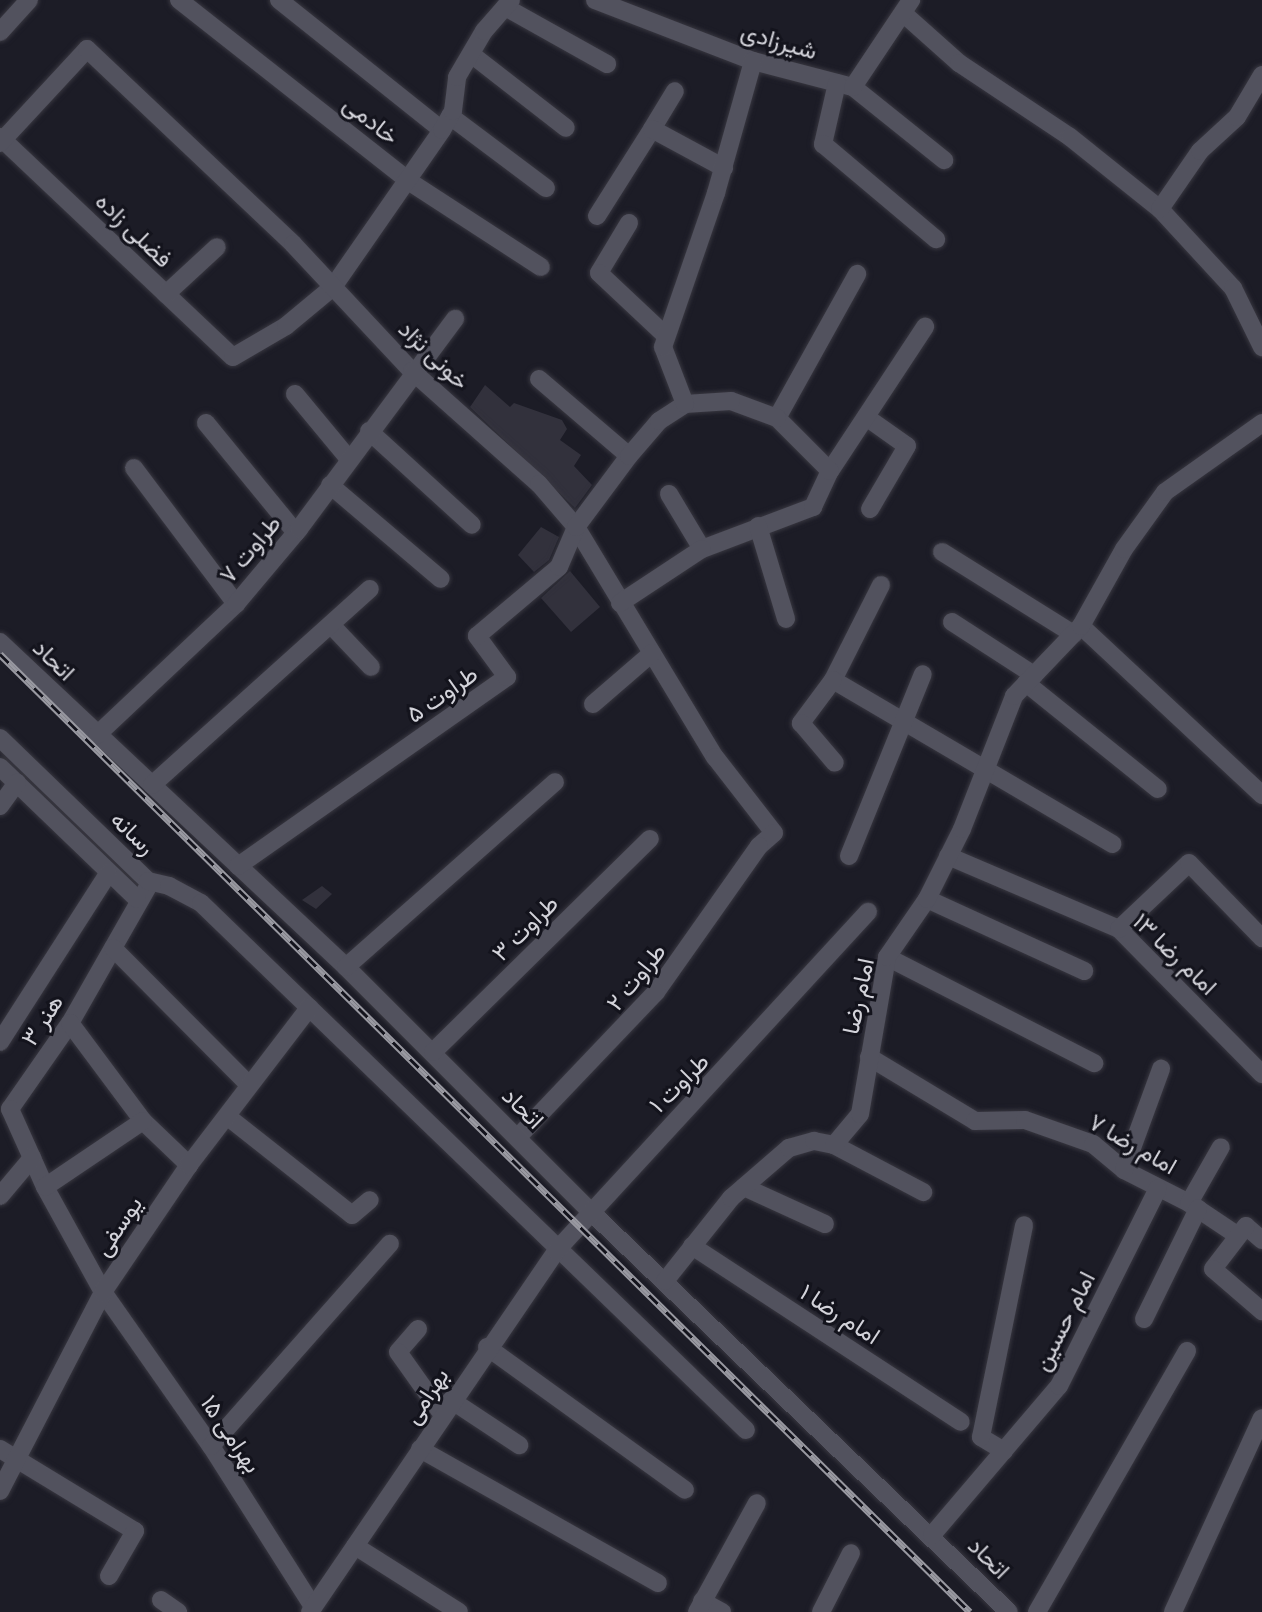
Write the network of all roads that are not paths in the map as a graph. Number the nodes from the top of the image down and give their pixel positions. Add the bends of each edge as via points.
1 (29, 0) edge
2 (179, 0) edge
3 (279, 0) edge
4 (595, 0) edge
5 (508, 3) edge
6 (907, 7) edge
7 (0, 32) edge
8 (471, 54) junction
9 (753, 61) junction
10 (607, 64) dead end
11 (1262, 75) edge
12 (845, 85) junction
13 (675, 91) dead end
14 (446, 123) junction
15 (566, 128) dead end
16 (652, 129) junction
17 (1, 141) edge
18 (944, 160) dead end
19 (724, 168) junction
20 (410, 182) junction
21 (546, 188) dead end
22 (1160, 209) junction
23 (597, 216) dead end
24 (629, 223) dead end
25 (936, 239) dead end
26 (217, 247) dead end
27 (541, 267) dead end
28 (857, 274) dead end
29 (333, 287) junction
30 (166, 294) junction
31 (455, 319) dead end
32 (925, 327) dead end
33 (666, 336) junction
34 (1262, 347) edge
35 (412, 371) junction
36 (539, 379) dead end
37 (295, 394) dead end
38 (685, 404) junction
39 (866, 417) junction
40 (777, 418) junction
41 (206, 423) dead end
42 (1262, 423) edge
43 (369, 431) junction
44 (629, 456) junction
45 (349, 459) junction
46 (134, 468) dead end
47 (830, 471) junction
48 (330, 485) junction
49 (669, 494) dead end
50 (870, 509) dead end
51 (472, 525) dead end
52 (758, 526) junction
53 (576, 527) junction
54 (296, 533) junction
55 (702, 549) junction
56 (942, 552) dead end
57 (441, 579) dead end
58 (881, 585) dead end
59 (370, 589) dead end
60 (620, 603) junction
61 (236, 604) junction
62 (786, 619) dead end
63 (952, 622) dead end
64 (333, 627) junction
65 (1077, 630) junction
66 (0, 642) edge
67 (652, 653) junction
68 (371, 667) dead end
69 (923, 674) dead end
70 (1030, 679) junction
71 (833, 680) junction
72 (593, 704) dead end
73 (901, 720) junction
74 (97, 735) junction
75 (0, 738) edge
76 (835, 763) dead end
77 (0, 767) edge
78 (985, 770) junction
79 (555, 782) dead end
80 (17, 783) junction
81 (152, 785) junction
82 (1158, 789) dead end
83 (1262, 795) edge
84 (0, 806) edge
85 (774, 833) joint
86 (650, 839) dead end
87 (1112, 844) dead end
88 (849, 856) dead end
89 (948, 856) junction
90 (238, 866) junction
91 (108, 874) junction
92 (148, 881) junction
93 (137, 899) junction
94 (927, 899) junction
95 (868, 912) dead end
96 (1119, 929) junction
97 (1262, 938) edge
98 (113, 948) junction
99 (887, 957) junction
100 (346, 967) junction
101 (1084, 971) dead end
102 (309, 1008) junction
103 (70, 1023) junction
104 (0, 1042) edge
105 (433, 1052) junction
106 (869, 1057) junction
107 (1094, 1063) dead end
108 (1161, 1069) dead end
109 (1262, 1074) edge
110 (249, 1085) junction
111 (228, 1117) junction
112 (143, 1121) junction
113 (518, 1137) junction
114 (834, 1145) junction
115 (1221, 1147) dead end
116 (32, 1158) junction
117 (189, 1165) junction
118 (1124, 1170) junction
119 (45, 1187) junction
120 (744, 1187) junction
121 (1158, 1188) junction
122 (923, 1192) dead end
123 (0, 1196) edge
124 (370, 1200) dead end
125 (1193, 1206) junction
126 (589, 1210) junction
127 (825, 1224) dead end
128 (1024, 1225) dead end
129 (1241, 1231) junction
130 (1262, 1240) edge
131 (390, 1244) dead end
132 (692, 1246) junction
133 (556, 1251) junction
134 (665, 1281) junction
135 (103, 1292) junction
136 (1262, 1311) edge
137 (1144, 1319) dead end
138 (418, 1329) dead end
139 (487, 1347) junction
140 (1187, 1351) dead end
141 (447, 1407) junction
142 (1262, 1418) edge
143 (961, 1422) dead end
144 (746, 1430) dead end
145 (519, 1445) dead end
146 (211, 1446) junction
147 (420, 1449) junction
148 (1004, 1451) junction
149 (7, 1454) edge
150 (685, 1490) dead end
151 (0, 1491) edge
152 (757, 1503) dead end
153 (932, 1535) junction
154 (355, 1546) junction
155 (851, 1553) dead end
156 (109, 1576) dead end
157 (658, 1583) dead end
158 (161, 1600) dead end
159 (699, 1606) edge
160 (312, 1609) edge
161 (178, 1612) edge
162 (459, 1612) edge
163 (722, 1612) edge
164 (821, 1612) edge
165 (1009, 1612) edge
166 (1037, 1612) edge
167 (1173, 1612) edge

1 - 7 street
2 - 20 street, خادمی
3 - 14 street
4 - 9 street, شیرزادی
5 - 8 street
5 - 10 street
6 - 12 street
6 - 22 street via 959,63 1070,137
8 - 14 street via 457,77
8 - 15 street
9 - 12 street, شیرزادی
9 - 19 street
11 - 22 street via 1237,117 1200,151
12 - 18 street
12 - 25 street via 823,144
13 - 16 street
14 - 20 street
14 - 21 street
16 - 19 street
16 - 23 street
17 - 29 street, خونی نژاد via 87,49
17 - 30 street, فضلی زاده
19 - 33 street
20 - 27 street, خادمی
20 - 29 street
22 - 34 street via 1233,288
24 - 33 street via 599,273
26 - 30 street
28 - 40 street
29 - 30 street, فضلی زاده via 286,326 233,357
29 - 35 street, خونی نژاد
31 - 35 street, طراوت ۷
32 - 39 street
33 - 38 street via 663,347
35 - 43 street, طراوت ۷
35 - 53 street, خونی نژاد via 539,484
36 - 44 street
37 - 45 street
38 - 40 street via 731,401
38 - 44 street via 659,421
39 - 47 street
39 - 50 street via 907,446
40 - 47 street
41 - 54 street
42 - 65 street, امام رضا via 1165,492
43 - 45 street, طراوت ۷
43 - 51 street
44 - 53 street
45 - 48 street, طراوت ۷
46 - 61 street
47 - 52 street via 813,507
48 - 54 street, طراوت ۷
48 - 57 street
49 - 55 street
52 - 55 street
52 - 62 street
53 - 60 street, خونی نژاد
53 - 90 street, طراوت ۵ via 559,567 477,636 507,677
54 - 61 street, طراوت ۷
55 - 60 street
56 - 65 street
58 - 71 street
59 - 64 street
60 - 67 street, خونی نژاد
61 - 74 street, طراوت ۷
63 - 70 street
64 - 68 street
64 - 81 street
65 - 70 street, امام رضا
65 - 83 street
66 - 74 street, اتحاد
67 - 72 street
67 - 85 street, خونی نژاد via 715,757
69 - 73 street
70 - 78 street, امام رضا via 1014,696
70 - 82 street
71 - 73 street
71 - 76 street via 801,723
73 - 78 street
73 - 88 street
74 - 81 street, اتحاد
75 - 92 street, رسانه
77 - 80 street, رسانه
78 - 87 street
78 - 89 street, امام رضا
79 - 100 street
80 - 84 street
80 - 91 street, رسانه
81 - 90 street, اتحاد
85 - 113 street, طراوت ۲ via 759,846 656,992
86 - 105 street, طراوت ۳
89 - 94 street, امام رضا
89 - 96 street, امام رضا ۱۳
90 - 100 street, اتحاد
91 - 93 street, رسانه
91 - 104 street
92 - 93 street, رسانه
92 - 102 street via 201,903
93 - 98 street, هنر ۳
94 - 99 street, امام رضا
94 - 101 street
95 - 126 street, طراوت ۱ via 801,990
96 - 97 street via 1189,863
96 - 109 street, امام رضا ۱۳
98 - 103 street, هنر ۳
98 - 110 street
99 - 106 street, امام رضا
99 - 107 street
100 - 105 street, اتحاد
102 - 110 street, یوسفی
102 - 133 street
103 - 112 street
103 - 116 street, هنر ۳ via 10,1109
105 - 113 street, اتحاد
106 - 114 street, امام رضا via 860,1114
106 - 118 street, امام رضا ۷ via 975,1121 1025,1120 1093,1144
108 - 118 street
110 - 111 street, یوسفی
111 - 117 street, یوسفی
111 - 124 street via 352,1215
112 - 117 street
112 - 119 street
113 - 126 street, اتحاد
114 - 120 street via 814,1141 789,1148
114 - 122 street
115 - 125 street
116 - 119 street, هنر ۳
116 - 123 street
117 - 135 street, یوسفی
118 - 121 street, امام رضا ۷
119 - 135 street, هنر ۳
120 - 127 street
120 - 132 street
121 - 125 street, امام رضا ۷
121 - 148 street, امام حسین via 1059,1386
125 - 129 street, امام رضا ۷
125 - 137 street
126 - 133 street, بهرامی
126 - 134 street, اتحاد
128 - 148 street via 981,1437
129 - 130 street, امام رضا ۷
129 - 136 street via 1213,1269
131 - 146 street
132 - 134 street
132 - 143 street, امام رضا ۱
133 - 139 street, بهرامی
133 - 144 street
134 - 153 street, اتحاد
135 - 146 street, بهرامی ۱۵
135 - 149 street, یوسفی
138 - 141 street via 398,1352
139 - 141 street, بهرامی
139 - 150 street
140 - 166 street
141 - 145 street
141 - 147 street, بهرامی
142 - 167 street
146 - 160 street, بهرامی ۱۵
147 - 154 street, بهرامی
147 - 157 street
148 - 153 street, امام حسین
149 - 151 street, یوسفی
149 - 156 street via 135,1531
152 - 159 street
153 - 165 street, اتحاد
154 - 160 street, بهرامی
154 - 162 street
155 - 164 street
158 - 161 street
159 - 163 street

